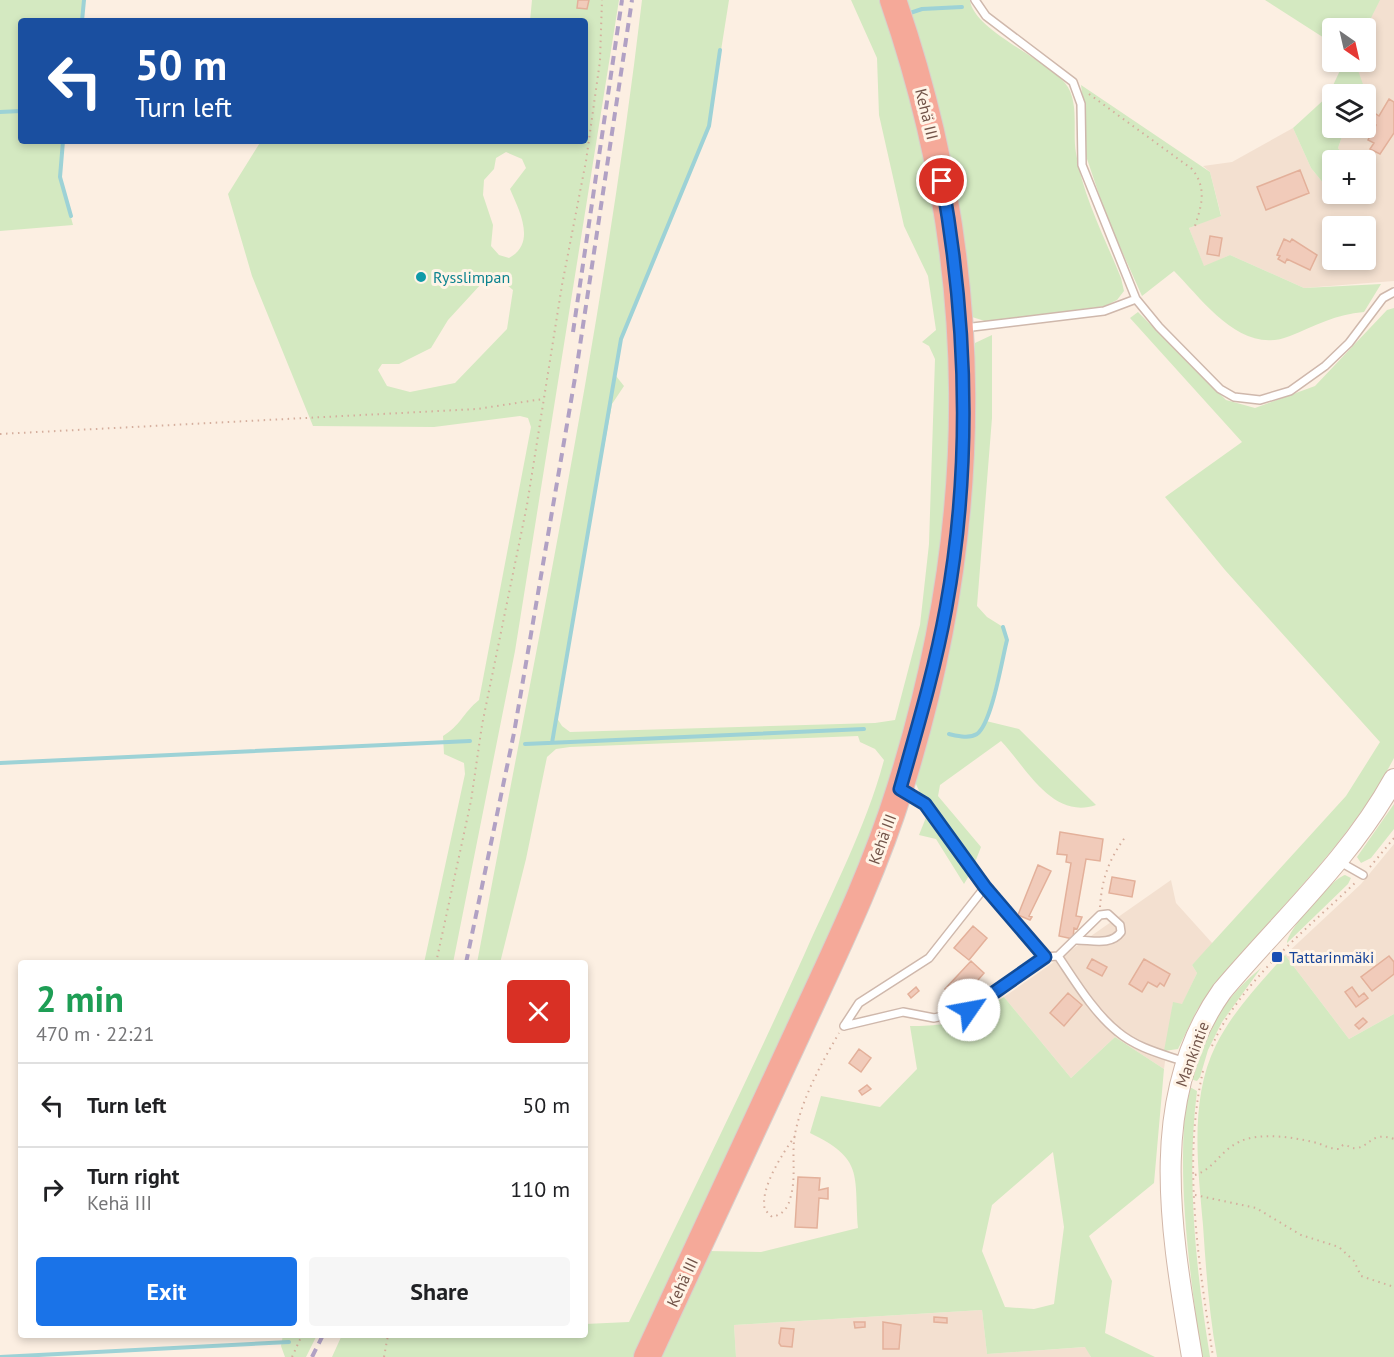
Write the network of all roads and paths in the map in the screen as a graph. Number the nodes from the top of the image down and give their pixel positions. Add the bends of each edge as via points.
1 (602, 0) edge
2 (893, 0) edge
3 (975, 0) edge
4 (1073, 82) junction
5 (1194, 229) dead end
6 (1394, 292) edge
7 (1136, 299) junction
8 (961, 329) junction
9 (543, 399) junction
10 (0, 434) edge
11 (1394, 779) edge
12 (900, 789) junction
13 (1126, 836) dead end
14 (1394, 838) edge
15 (1338, 861) junction
16 (1363, 875) junction
17 (985, 887) junction
18 (1100, 915) junction
19 (1077, 940) junction
20 (1058, 956) junction
21 (1045, 957) junction
22 (437, 960) edge
23 (844, 1026) junction
24 (1208, 1054) dead end
25 (1195, 1062) junction
26 (795, 1136) junction
27 (1394, 1139) edge
28 (1194, 1175) junction
29 (1195, 1195) junction
30 (1394, 1287) edge
31 (302, 1338) edge
32 (387, 1338) edge
33 (292, 1357) edge
34 (384, 1357) edge
35 (647, 1357) edge
36 (1192, 1357) edge
37 (1213, 1357) edge

1 - 9 path via 594,114
2 - 8 highway, Kehä III via 938,160 950,224
3 - 4 lane via 986,16
4 - 5 path via 1192,169 1200,180 1203,200
4 - 7 lane via 1081,104 1082,165
6 - 7 lane via 1383,298 1349,343 1324,366 1290,391 1260,400 1234,397 1220,389
7 - 8 lane via 1104,311
8 - 12 highway, Kehä III via 964,437 955,551 925,702
9 - 10 path via 477,409
9 - 22 path via 471,801
11 - 15 street, Mankintie via 1368,823
12 - 17 lane via 925,804
12 - 35 highway, Kehä III via 858,900
13 - 18 path via 1103,875
14 - 16 path
15 - 16 lane
15 - 25 street, Mankintie via 1222,992 1206,1015
16 - 24 path via 1264,972 1231,1012
17 - 21 lane
17 - 23 lane via 929,958 859,1003
18 - 19 lane
18 - 19 lane via 1114,917 1121,932 1116,938 1109,942
19 - 20 lane
20 - 21 lane
20 - 25 lane via 1082,992 1117,1032 1141,1046
21 - 23 lane via 969,1010 934,1018 903,1012
23 - 26 path via 822,1062
25 - 28 path
25 - 36 street, Mankintie via 1172,1121 1170,1152 1178,1272
26 - 26 path via 790,1199 783,1213 772,1217 765,1210 764,1195 780,1158
27 - 28 path via 1370,1139 1361,1148 1343,1145 1326,1149 1316,1142 1251,1137 1236,1142 1207,1171
28 - 29 path
29 - 30 path via 1256,1208 1301,1235 1339,1247 1362,1275
29 - 37 path
31 - 33 path
32 - 34 path

